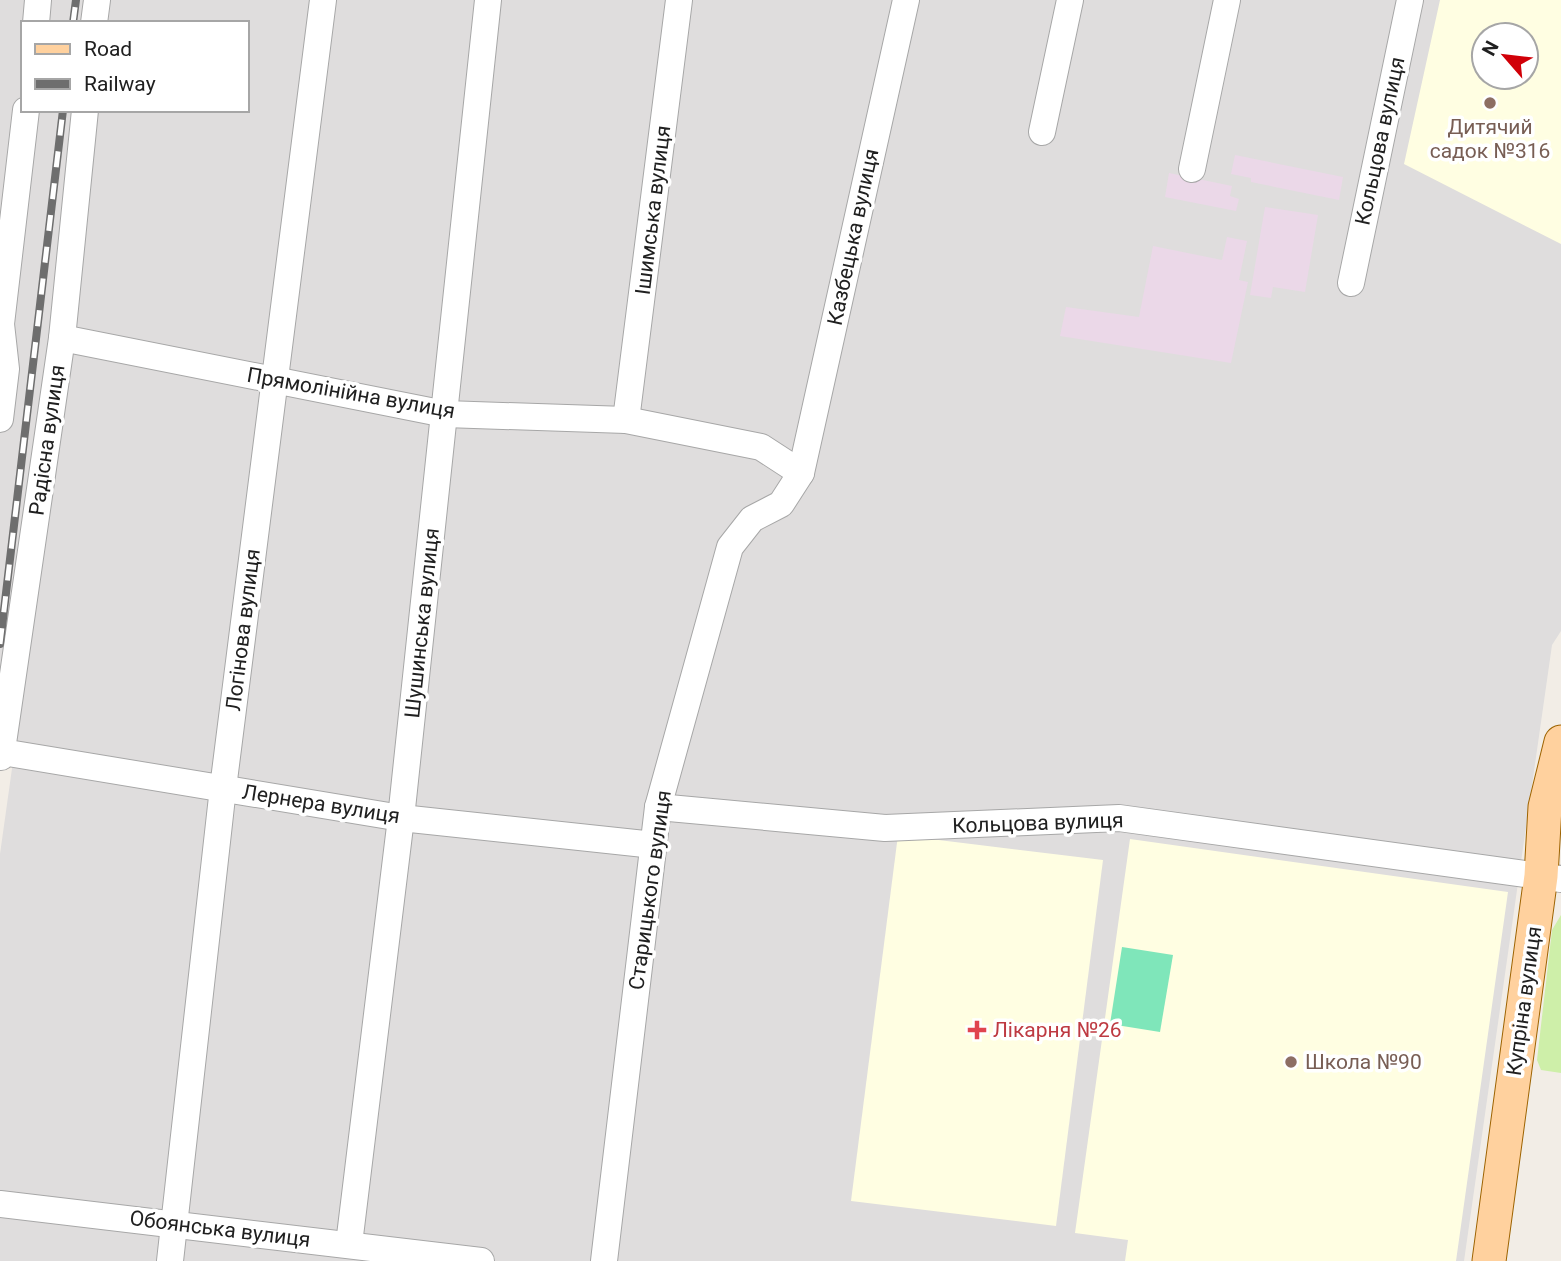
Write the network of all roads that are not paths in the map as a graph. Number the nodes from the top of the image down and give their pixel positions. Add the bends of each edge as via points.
1 (38, 0) edge
2 (97, 0) edge
3 (323, 0) edge
4 (488, 0) edge
5 (679, 0) edge
6 (905, 0) edge
7 (1070, 0) edge
8 (1227, 0) edge
9 (1410, 0) edge
10 (36, 21) edge
11 (94, 21) edge
12 (26, 112) edge
13 (85, 112) edge
14 (1042, 132) dead end
15 (1192, 169) dead end
16 (1351, 283) dead end
17 (1, 317) edge
18 (62, 338) junction
19 (276, 380) junction
20 (444, 414) junction
21 (0, 419) edge
22 (626, 420) junction
23 (801, 473) junction
24 (1561, 742) edge
25 (1, 754) edge
26 (223, 788) junction
27 (658, 807) junction
28 (401, 818) junction
29 (654, 845) junction
30 (1551, 877) edge
31 (0, 1204) edge
32 (174, 1223) junction
33 (349, 1244) junction
34 (170, 1261) edge
35 (481, 1261) edge
36 (604, 1261) edge
37 (1489, 1261) edge

1 - 10 street
2 - 11 street
3 - 19 street, Логінова вулиця
4 - 20 street, Шушинська вулиця
5 - 22 street, Ішимська вулиця
6 - 23 street, Казбецька вулиця
7 - 14 street
8 - 15 street
9 - 16 street, Кольцова вулиця
12 - 17 street
13 - 18 street, Радісна вулиця
17 - 21 street via 6,369
18 - 19 street, Прямолінійна вулиця
18 - 25 street, Радісна вулиця
19 - 20 street, Прямолінійна вулиця
19 - 26 street, Логінова вулиця
20 - 22 street, Прямолінійна вулиця
20 - 28 street, Шушинська вулиця
22 - 23 street, Прямолінійна вулиця via 761,447
23 - 27 street, Старицького вулиця via 781,504 752,519 730,547
24 - 30 main road, Купріна вулиця via 1545,807
25 - 26 street, Лернера вулиця
26 - 28 street, Лернера вулиця
26 - 32 street, Логінова вулиця
27 - 29 street, Старицького вулиця
27 - 30 street, Кольцова вулиця via 884,828 1119,818
28 - 29 street, Лернера вулиця
28 - 33 street, Шушинська вулиця
29 - 36 street, Старицького вулиця
30 - 37 main road, Купріна вулиця
31 - 32 street, Обоянська вулиця
32 - 33 street, Обоянська вулиця
32 - 34 street, Логінова вулиця
33 - 35 street, Обоянська вулиця

